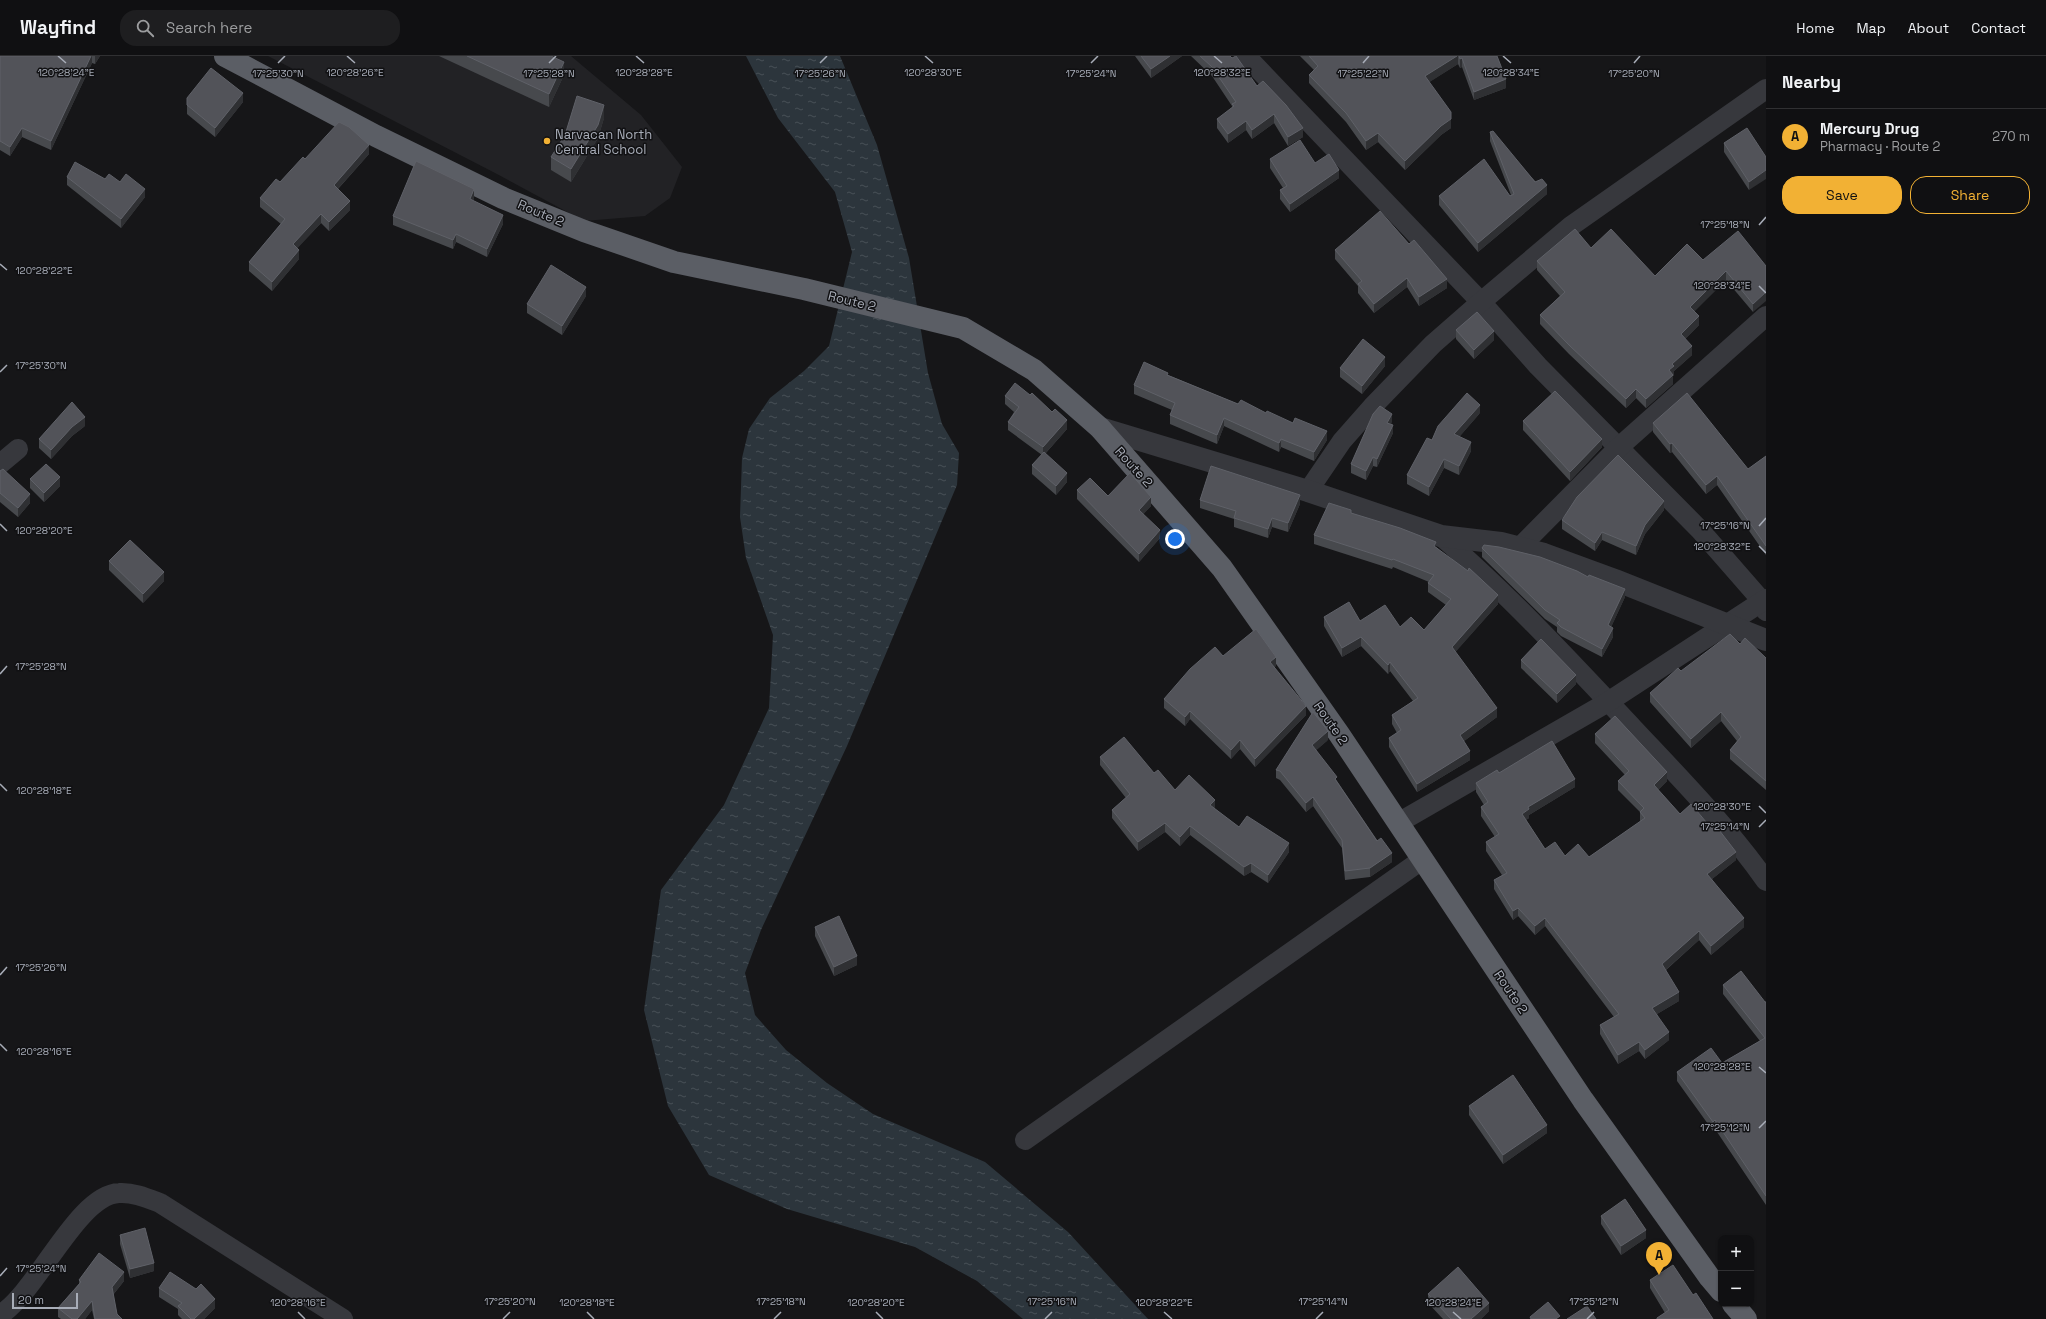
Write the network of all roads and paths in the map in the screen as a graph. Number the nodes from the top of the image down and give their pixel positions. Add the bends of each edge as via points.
1 (225, 56) edge
2 (1246, 56) edge
3 (1766, 89) edge
4 (1481, 302) junction
5 (1766, 316) edge
6 (1100, 428) junction
7 (1618, 448) junction
8 (18, 449) dead end
9 (0, 464) edge
10 (1308, 491) junction
11 (1440, 536) junction
12 (1520, 547) junction
13 (1765, 604) edge
14 (1724, 625) junction
15 (1766, 640) edge
16 (1608, 702) junction
17 (1398, 823) junction
18 (1423, 859) junction
19 (1763, 872) edge
20 (1025, 1140) dead end
21 (1718, 1287) edge
22 (1736, 1307) edge
23 (0, 1315) edge
24 (343, 1319) edge
25 (1746, 1319) edge

1 - 6 highway, Route 2 via 390,143 503,198 584,231 674,262 804,289 963,328 1034,370
2 - 4 street
3 - 4 street via 1572,226
4 - 7 street via 1538,366
4 - 10 street via 1433,344 1372,407 1342,441
5 - 7 street
6 - 10 street
6 - 17 highway, Route 2 via 1222,568
7 - 12 street
7 - 13 street via 1700,530
8 - 9 street
10 - 11 street
11 - 12 street
11 - 16 street via 1485,575
12 - 14 street via 1615,580
13 - 14 street
14 - 15 street
14 - 16 street
16 - 17 street
16 - 19 street
17 - 18 highway, Route 2
18 - 20 street
18 - 21 highway, Route 2 via 1583,1100
22 - 25 highway
23 - 24 street via 25,1292 78,1220 98,1201 117,1193 132,1194 160,1203

